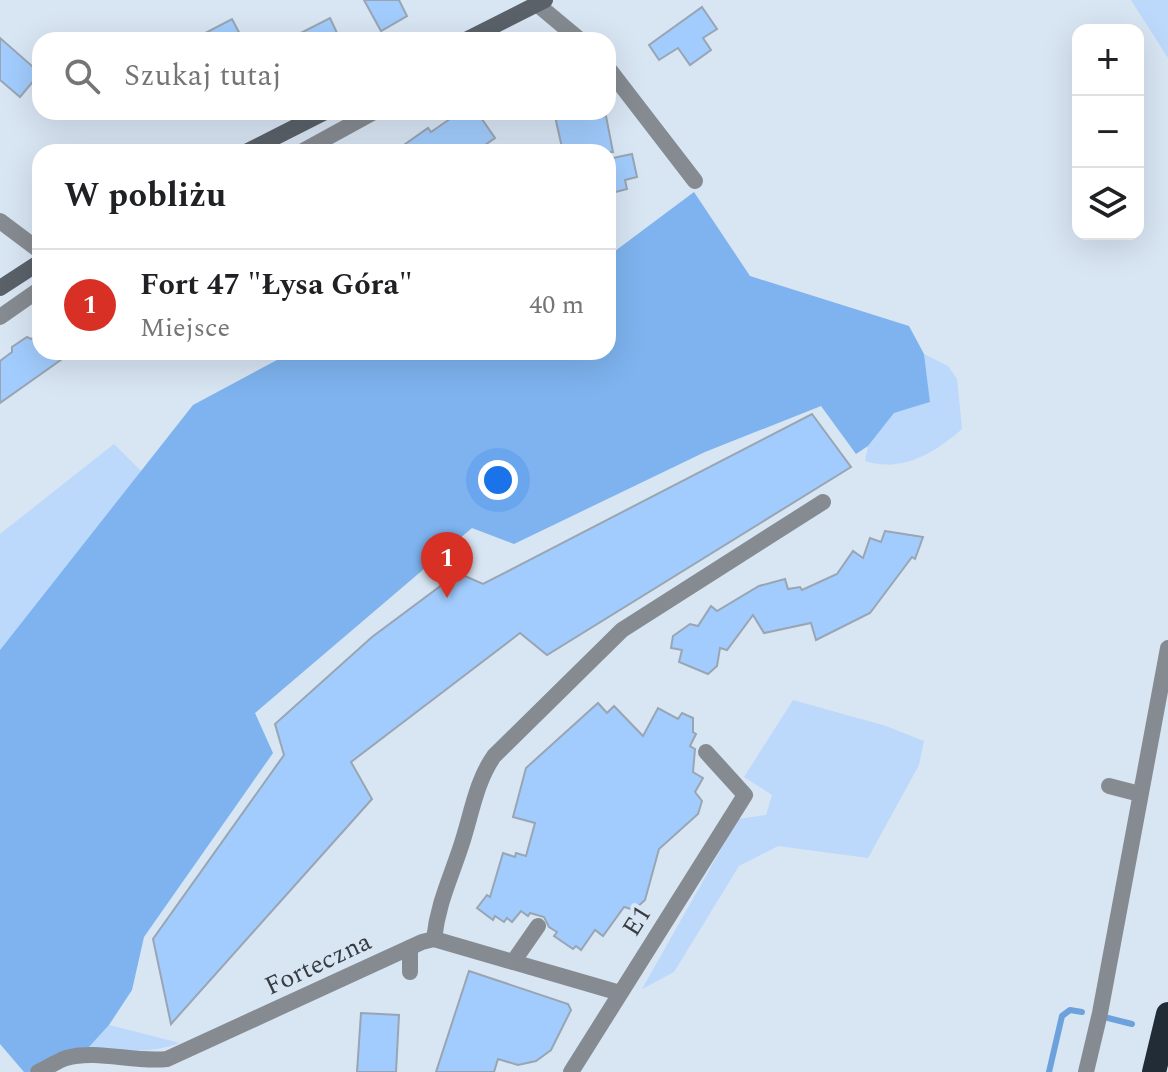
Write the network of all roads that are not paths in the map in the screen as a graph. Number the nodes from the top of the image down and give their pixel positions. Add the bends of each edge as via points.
1 (541, 2) edge
2 (482, 32) edge
3 (572, 32) edge
4 (616, 78) edge
5 (309, 120) edge
6 (359, 120) edge
7 (262, 144) edge
8 (316, 144) edge
9 (695, 181) dead end
10 (0, 221) edge
11 (32, 245) edge
12 (32, 267) edge
13 (0, 288) edge
14 (32, 295) edge
15 (0, 317) edge
16 (823, 502) dead end
17 (1168, 648) edge
18 (706, 752) dead end
19 (1109, 786) dead end
20 (1140, 794) junction
21 (538, 926) dead end
22 (434, 939) junction
23 (410, 948) junction
24 (513, 962) junction
25 (410, 972) dead end
26 (620, 993) junction
27 (1168, 1014) edge
28 (38, 1072) edge
29 (571, 1072) edge
30 (1086, 1072) edge
31 (1154, 1072) edge

1 - 2 street
1 - 3 street
4 - 9 street
5 - 7 street
6 - 8 street
10 - 11 street
12 - 13 street
14 - 15 street
16 - 22 street via 622,630 494,756 484,770 437,910
17 - 20 street
18 - 26 street, E1 via 745,795
19 - 20 street
20 - 30 street
21 - 24 street
22 - 23 street, Forteczna
22 - 24 street
23 - 25 street
23 - 28 street, Forteczna via 167,1059 68,1058
24 - 26 street
26 - 29 street, E1
27 - 31 highway

